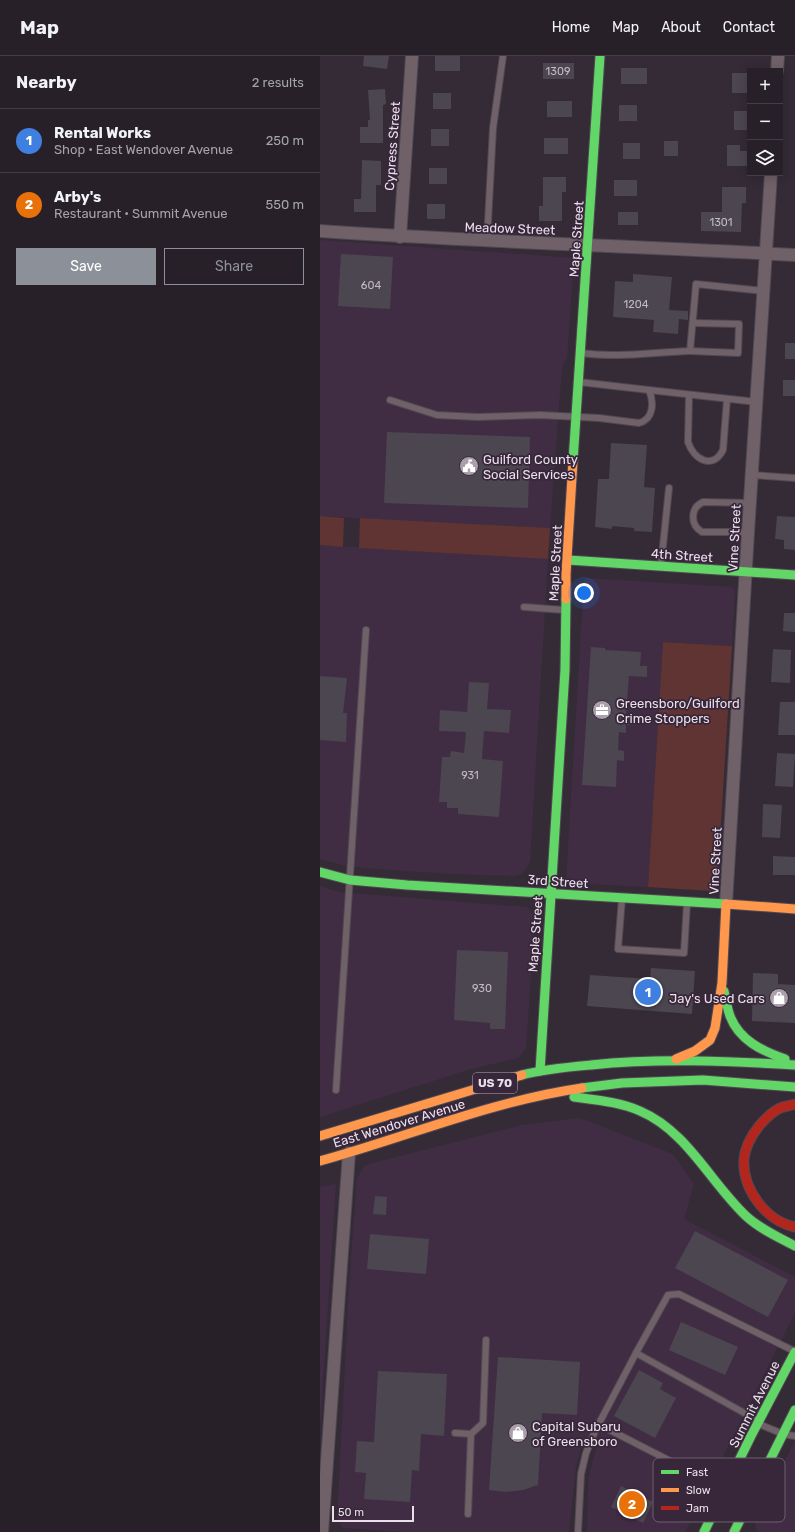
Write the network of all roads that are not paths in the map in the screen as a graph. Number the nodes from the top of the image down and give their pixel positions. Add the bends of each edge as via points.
1 (412, 56) edge
2 (503, 56) edge
3 (600, 56) edge
4 (778, 56) edge
5 (777, 68) edge
6 (771, 176) edge
7 (320, 231) edge
8 (400, 237) junction
9 (487, 241) junction
10 (589, 245) junction
11 (766, 254) junction
12 (795, 255) edge
13 (764, 291) junction
14 (693, 323) junction
15 (690, 351) junction
16 (581, 353) junction
17 (579, 382) junction
18 (649, 390) junction
19 (689, 394) junction
20 (727, 398) junction
21 (390, 400) dead end
22 (757, 402) junction
23 (577, 418) junction
24 (752, 475) junction
25 (795, 478) edge
26 (669, 488) dead end
27 (750, 503) junction
28 (748, 532) junction
29 (568, 560) junction
30 (661, 566) junction
31 (746, 572) junction
32 (795, 575) edge
33 (524, 607) dead end
34 (566, 610) junction
35 (366, 630) dead end
36 (320, 872) edge
37 (350, 880) junction
38 (551, 894) junction
39 (622, 898) junction
40 (687, 902) junction
41 (726, 904) junction
42 (795, 909) edge
43 (722, 983) junction
44 (676, 1060) junction
45 (795, 1064) edge
46 (540, 1071) junction
47 (795, 1087) edge
48 (336, 1090) dead end
49 (549, 1093) junction
50 (795, 1104) edge
51 (503, 1105) junction
52 (320, 1136) edge
53 (349, 1153) junction
54 (320, 1161) edge
55 (795, 1227) edge
56 (795, 1246) edge
57 (486, 1340) dead end
58 (795, 1352) edge
59 (636, 1353) junction
60 (795, 1410) edge
61 (759, 1422) junction
62 (598, 1424) junction
63 (455, 1433) dead end
64 (472, 1434) junction
65 (782, 1434) junction
66 (795, 1436) edge
67 (664, 1458) edge
68 (741, 1458) edge
69 (771, 1458) edge
70 (468, 1514) dead end
71 (709, 1522) edge
72 (322, 1532) edge
73 (578, 1532) edge
74 (704, 1532) edge

1 - 8 street, Cypress Street
2 - 9 lane via 493,128
3 - 10 main road, Maple Street
4 - 5 street
6 - 11 street, Vine Street
7 - 8 street, Meadow Street
8 - 9 street, Meadow Street
9 - 10 street, Meadow Street
10 - 11 street, Meadow Street
10 - 16 main road, Maple Street
11 - 12 street, Meadow Street
11 - 13 street, Vine Street
13 - 14 lane via 696,284
13 - 22 street, Vine Street
14 - 15 lane
14 - 15 lane via 739,324 738,353
15 - 16 lane via 633,355
16 - 17 main road, Maple Street
17 - 18 lane
17 - 23 main road, Maple Street
18 - 19 lane
18 - 23 lane via 652,396 652,410 648,418 640,423
19 - 20 lane
19 - 20 lane via 690,450 706,461 720,455 723,450
20 - 22 lane
21 - 23 lane via 437,415 540,415
22 - 24 street, Vine Street
23 - 29 main road, Maple Street
24 - 25 lane
24 - 27 street, Vine Street
26 - 30 lane
27 - 28 street, Vine Street
27 - 28 lane via 703,502 697,504 693,513 695,524 702,532
28 - 31 street, Vine Street
29 - 30 main road, 4th Street
29 - 34 main road, Maple Street
30 - 31 main road, 4th Street
31 - 32 main road, 4th Street
31 - 41 street, Vine Street
33 - 34 lane
34 - 38 main road, Maple Street via 565,670
35 - 37 lane
36 - 37 main road, 3rd Street
37 - 38 main road, 3rd Street
37 - 48 lane
38 - 39 main road, 3rd Street
38 - 46 main road, Maple Street
39 - 40 main road, 3rd Street
39 - 40 lane via 618,949 625,950 684,953
40 - 41 main road, 3rd Street
41 - 42 main road, 3rd Street
41 - 43 main road
43 - 44 main road via 715,1028 710,1040
43 - 45 main road via 731,1017 744,1038 765,1052
44 - 45 main road, East Wendover Avenue / US 70
44 - 46 main road, East Wendover Avenue / US 70 via 613,1062
46 - 51 main road via 533,1085
46 - 52 main road, East Wendover Avenue / US 70
47 - 49 main road, East Wendover Avenue / US 70 via 703,1080 622,1083
49 - 51 main road, East Wendover Avenue / US 70
49 - 56 main road via 602,1101 640,1111 664,1125 685,1144 746,1216 769,1233
50 - 55 main road via 780,1108 762,1122 752,1137 744,1159 754,1199 770,1216
51 - 53 main road, East Wendover Avenue / US 70
53 - 54 main road, East Wendover Avenue / US 70
53 - 72 street
57 - 64 lane via 483,1423
58 - 59 lane via 679,1294 668,1295
58 - 61 main road, Summit Avenue
59 - 61 lane
59 - 62 lane
60 - 65 main road
61 - 65 lane
61 - 68 main road, Summit Avenue
62 - 67 lane
62 - 73 lane via 586,1453 581,1474
63 - 64 lane
64 - 70 lane
65 - 66 lane
65 - 69 main road
71 - 74 main road, Summit Avenue

